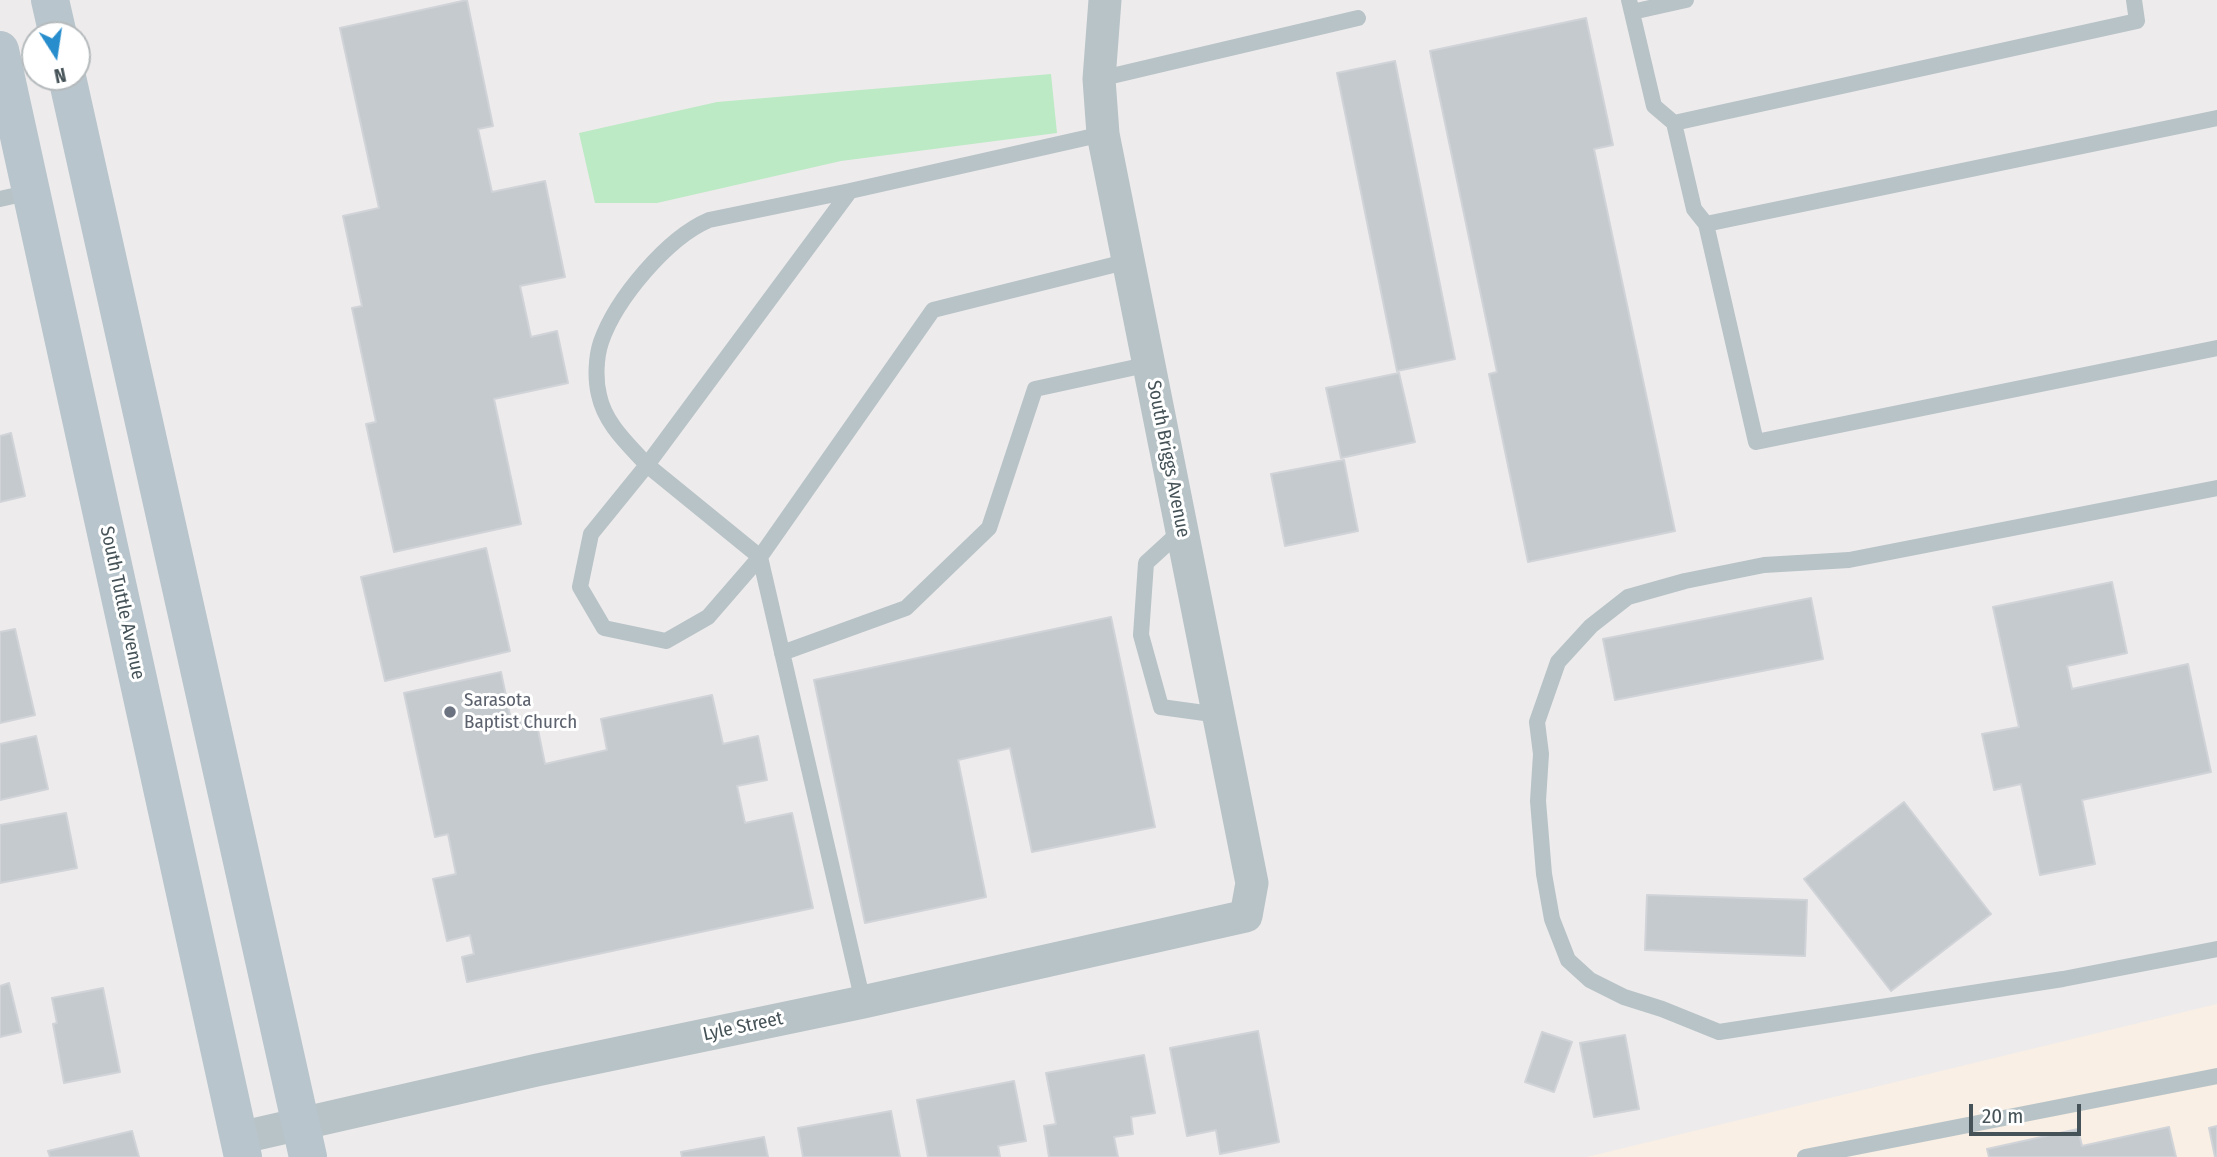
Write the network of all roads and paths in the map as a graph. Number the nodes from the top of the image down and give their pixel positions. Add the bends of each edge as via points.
1 (50, 0) edge
2 (1105, 0) edge
3 (1686, 0) edge
4 (2134, 0) edge
5 (1631, 6) edge
6 (1358, 18) dead end
7 (55, 21) edge
8 (0, 50) edge
9 (1099, 79) junction
10 (70, 91) edge
11 (2217, 117) edge
12 (1674, 123) junction
13 (1102, 134) junction
14 (850, 191) junction
15 (16, 196) edge
16 (1706, 224) junction
17 (1129, 261) junction
18 (2217, 348) edge
19 (1150, 363) junction
20 (647, 465) junction
21 (2217, 488) edge
22 (1182, 530) junction
23 (760, 557) junction
24 (782, 653) junction
25 (1219, 716) junction
26 (1246, 916) joint
27 (2217, 949) edge
28 (863, 1002) junction
29 (2217, 1076) edge
30 (304, 1141) edge
31 (241, 1148) edge
32 (1805, 1157) edge

1 - 7 main road
2 - 9 street, South Briggs Avenue
3 - 5 lane
4 - 12 lane via 2137,21
5 - 12 lane via 1654,106
6 - 9 lane
8 - 15 main road, South Tuttle Avenue
9 - 13 street, South Briggs Avenue
10 - 30 main road
11 - 16 lane
12 - 16 lane via 1694,209
13 - 14 lane
13 - 17 street, South Briggs Avenue
14 - 20 lane
14 - 20 lane via 709,220 659,256 632,289 601,343 598,395 614,429
15 - 31 main road, South Tuttle Avenue
16 - 18 lane via 1756,442
17 - 19 street, South Briggs Avenue
17 - 23 lane via 933,310
19 - 22 street, South Briggs Avenue
19 - 24 lane via 1035,389 989,528 906,608
20 - 23 lane
20 - 23 lane via 591,534 580,587 604,628 666,641 708,617
21 - 27 lane via 1849,560 1764,565 1628,597 1591,626 1558,662 1537,722 1544,874 1552,919 1568,960 1590,980 1624,997 1719,1032 2063,979
22 - 25 street, South Briggs Avenue
22 - 25 lane via 1146,563 1141,635 1161,707
23 - 24 lane
24 - 28 lane
25 - 26 street, South Briggs Avenue via 1252,883
26 - 28 street, Lyle Street
28 - 30 street, Lyle Street via 550,1067
29 - 32 lane
30 - 31 street, Lyle Street

